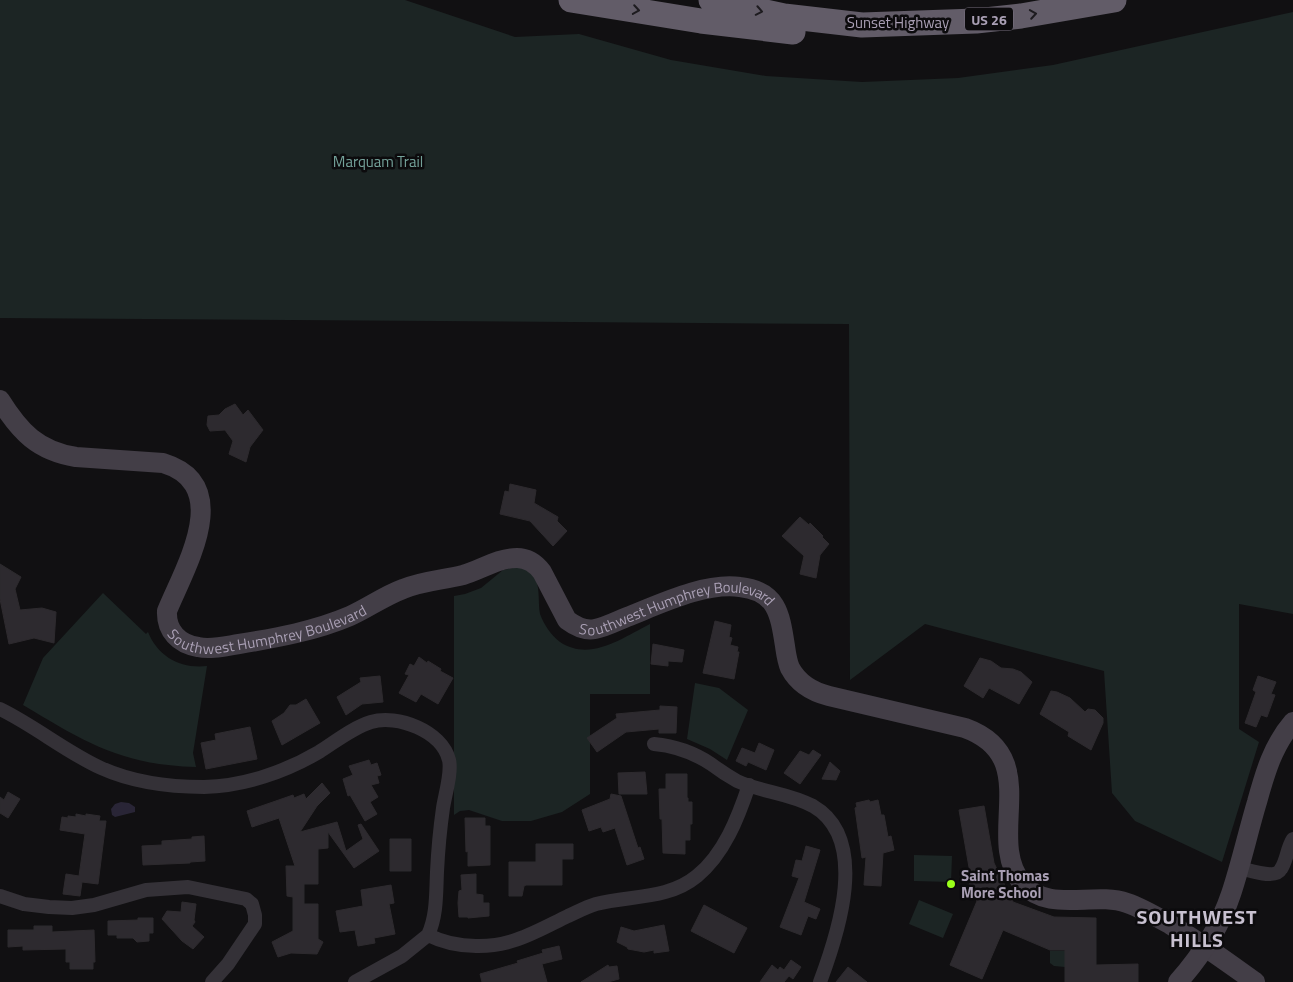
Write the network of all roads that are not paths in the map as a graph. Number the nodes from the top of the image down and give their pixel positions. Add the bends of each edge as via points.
1 (571, 0) edge
2 (711, 0) edge
3 (1114, 0) edge
4 (862, 25) junction
5 (0, 400) edge
6 (0, 709) edge
7 (1293, 722) edge
8 (654, 744) dead end
9 (749, 785) junction
10 (1293, 839) edge
11 (1239, 868) junction
12 (0, 896) edge
13 (428, 935) junction
14 (1202, 952) junction
15 (212, 982) edge
16 (355, 982) edge
17 (820, 982) edge
18 (1178, 982) edge
19 (1255, 982) edge

1 -> 4 highway via 701,21 812,34
2 -> 4 highway, Sunset Highway / US 26 via 784,16
4 -> 3 highway, Sunset Highway / US 26 via 976,21
5 - 14 main road, Southwest Humphrey Boulevard via 18,426 46,449 76,457 163,463 188,476 197,490 202,520 167,611 171,632 183,643 209,648 274,638 352,616 406,588 464,575 510,559 525,559 537,566 567,620 589,629 606,626 708,588 750,588 773,602 782,622 790,668 810,689 965,728 983,736 996,748 1008,778 1012,861 1017,876 1030,890 1058,900 1126,902 1148,912
6 - 13 street via 107,770 139,782 190,786 232,784 276,772 369,723 385,719 413,725 442,747 449,761 434,911
7 - 11 main road via 1278,743 1266,769
8 - 9 street via 696,754
9 - 13 street via 734,825 717,854 706,868 682,886 667,892 590,906 507,944 457,946
9 - 17 street via 793,797 814,807 832,822 841,840 845,860 844,888 832,949
10 - 11 street via 1281,869 1276,873
11 - 14 main road via 1226,908
12 - 15 street via 24,904 72,908 146,890 188,887 246,900 252,904 255,924
13 - 16 street via 402,956
14 - 18 main road
14 - 19 main road, Southwest Humphrey Boulevard

